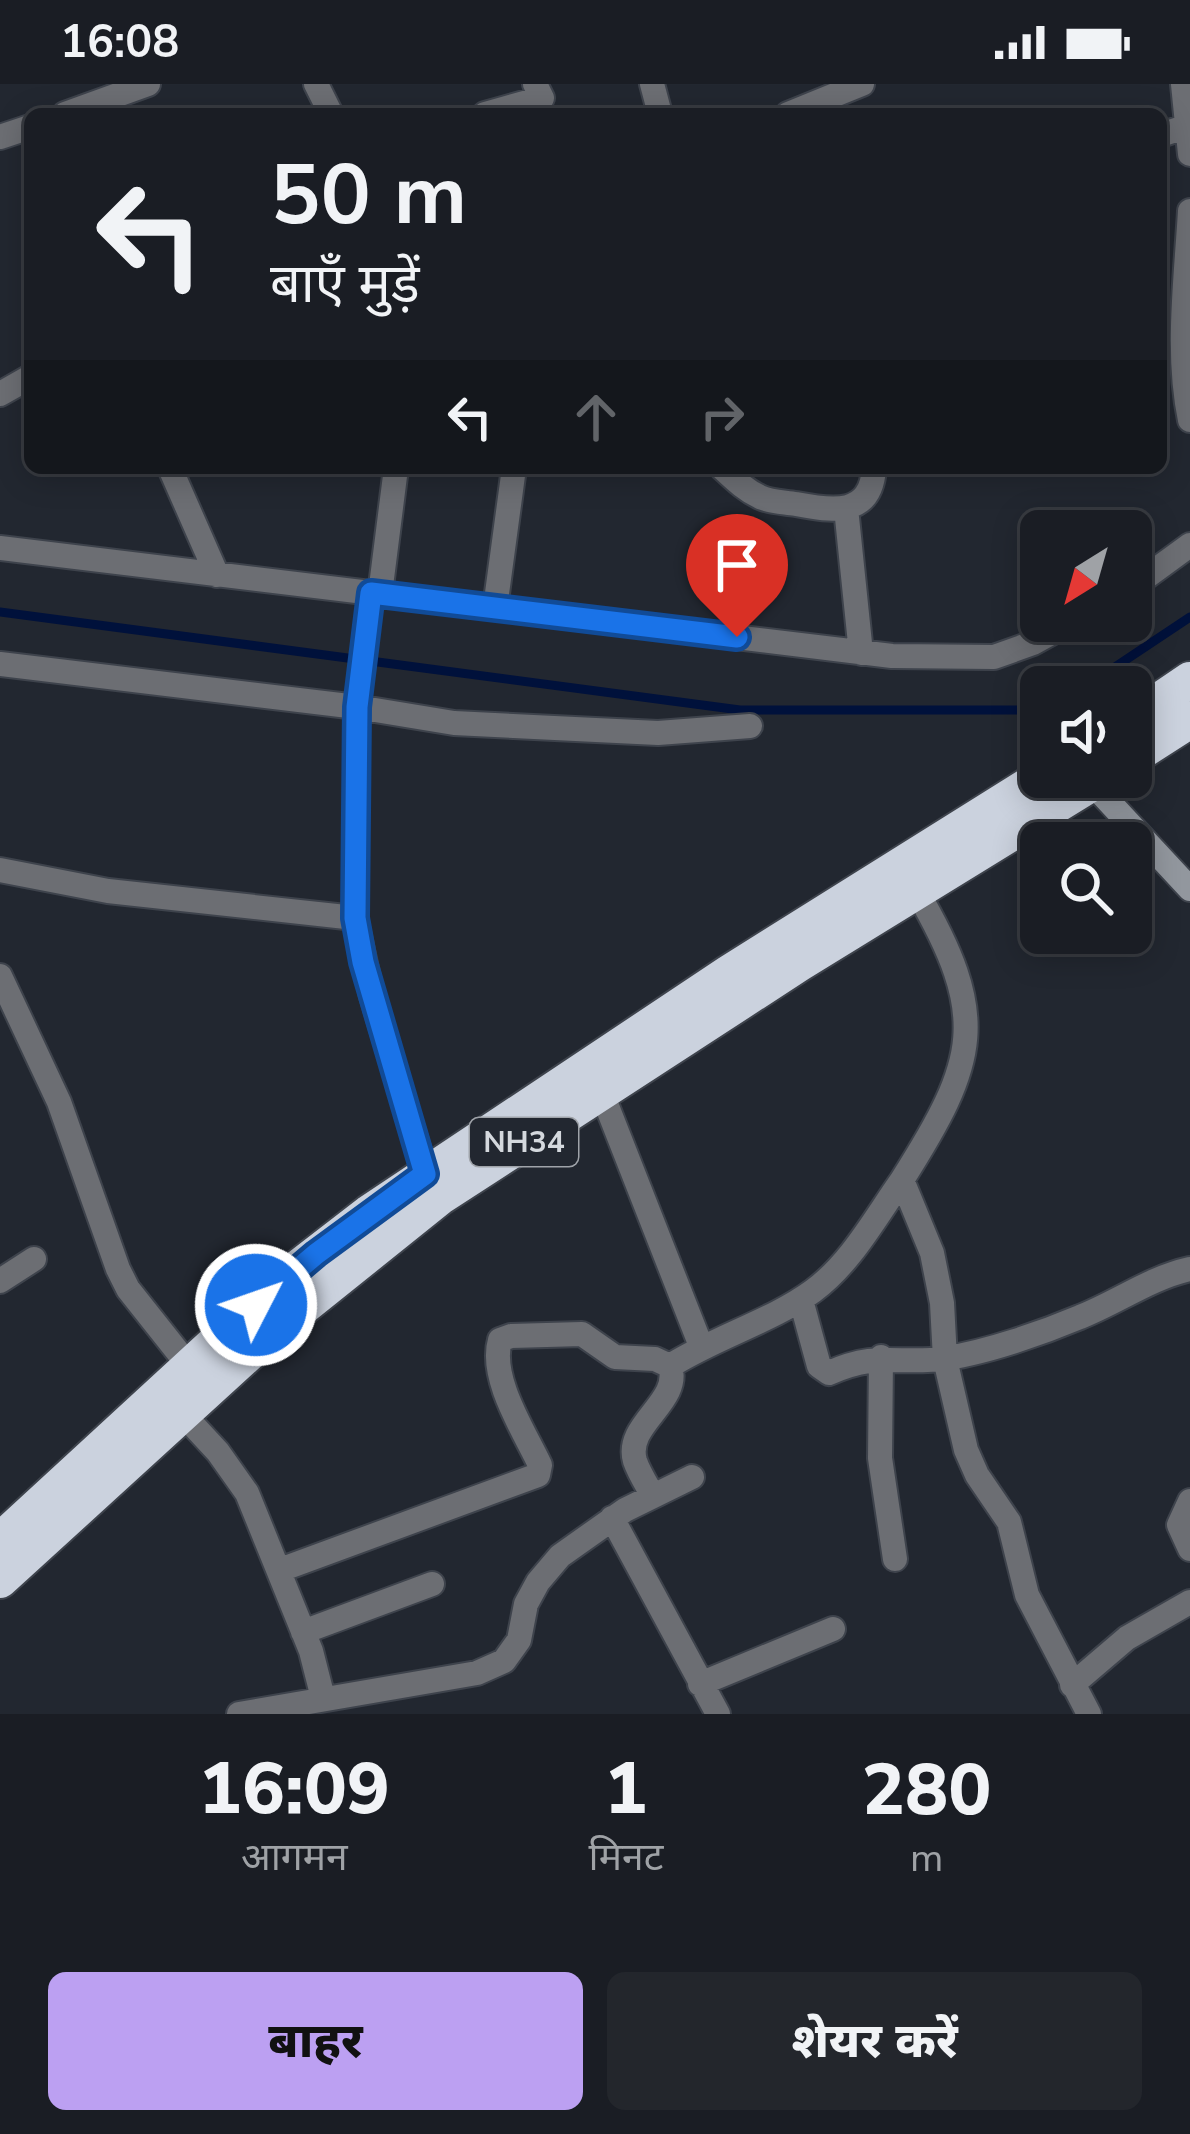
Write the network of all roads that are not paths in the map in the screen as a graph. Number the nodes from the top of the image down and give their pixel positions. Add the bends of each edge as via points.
1 (148, 84) edge
2 (535, 84) edge
3 (862, 84) edge
4 (1184, 84) edge
5 (102, 92) edge
6 (812, 94) edge
7 (75, 108) edge
8 (506, 108) edge
9 (1187, 126) edge
10 (1190, 154) edge
11 (1190, 211) edge
12 (1187, 393) edge
13 (1190, 421) edge
14 (173, 474) edge
15 (395, 474) edge
16 (513, 474) edge
17 (728, 474) edge
18 (873, 474) edge
19 (846, 508) junction
20 (1190, 545) edge
21 (0, 548) edge
22 (1152, 573) edge
23 (217, 574) junction
24 (374, 598) junction
25 (495, 608) junction
26 (1035, 642) edge
27 (861, 652) junction
28 (0, 664) edge
29 (1190, 680) edge
30 (358, 702) junction
31 (1152, 706) edge
32 (1190, 720) edge
33 (750, 726) dead end
34 (1152, 744) edge
35 (1020, 791) edge
36 (1063, 798) edge
37 (1110, 798) edge
38 (0, 871) edge
39 (1190, 889) edge
40 (916, 890) junction
41 (355, 918) junction
42 (0, 976) edge
43 (602, 1091) junction
44 (902, 1180) junction
45 (433, 1185) junction
46 (34, 1259) dead end
47 (1190, 1269) edge
48 (0, 1281) edge
49 (801, 1300) junction
50 (701, 1346) junction
51 (881, 1357) junction
52 (945, 1359) junction
53 (188, 1366) junction
54 (670, 1366) junction
55 (181, 1412) junction
56 (692, 1477) dead end
57 (653, 1496) junction
58 (1190, 1501) edge
59 (612, 1518) junction
60 (0, 1541) edge
61 (1190, 1549) edge
62 (895, 1559) dead end
63 (280, 1570) junction
64 (0, 1580) edge
65 (432, 1584) dead end
66 (1190, 1602) edge
67 (833, 1629) dead end
68 (303, 1632) junction
69 (700, 1684) junction
70 (1072, 1685) junction
71 (334, 1702) edge
72 (238, 1714) edge
73 (718, 1714) edge
74 (1089, 1714) edge

1 - 5 street
2 - 8 street via 542,98
3 - 6 street
4 - 9 street
5 - 7 street
9 - 10 street
11 - 12 street
12 - 13 street
14 - 23 street
15 - 24 street
16 - 25 street
17 - 19 street via 763,499
18 - 19 street
19 - 27 street
20 - 22 street
21 - 23 street
23 - 24 street
24 - 25 street
24 - 30 street
25 - 27 street
26 - 27 street via 994,657
28 - 30 street
29 - 31 highway
30 - 33 street via 454,723 658,733
30 - 41 street
32 - 34 highway
35 - 45 highway, NH34 via 729,973
36 - 40 highway, NH34
37 - 39 street
38 - 41 street
40 - 43 highway, NH34
40 - 44 street via 957,975 966,1046 949,1100
41 - 45 street
42 - 53 street via 59,1102 118,1269
43 - 45 highway, NH34
43 - 50 street
44 - 49 street via 848,1257
44 - 52 street via 932,1253
45 - 53 highway, NH34 via 290,1274
45 - 55 highway, NH34
46 - 48 street
47 - 52 street via 1080,1317
49 - 50 street
49 - 51 street via 821,1370
50 - 54 street
51 - 52 street
51 - 62 street via 880,1458
52 - 70 street via 970,1463 1010,1522 1027,1595
53 - 60 highway, NH34
54 - 57 street via 672,1385 634,1443
54 - 63 street via 615,1357 582,1334 504,1337 497,1351 508,1398 538,1475
55 - 63 street via 248,1493
55 - 64 highway, NH34
56 - 57 street
57 - 59 street
58 - 61 street via 1179,1525
59 - 69 street
59 - 71 street via 538,1582 504,1660 477,1673
63 - 68 street
65 - 68 street
66 - 70 street via 1127,1638
67 - 69 street
68 - 71 street
69 - 73 street
70 - 74 street
71 - 72 street

